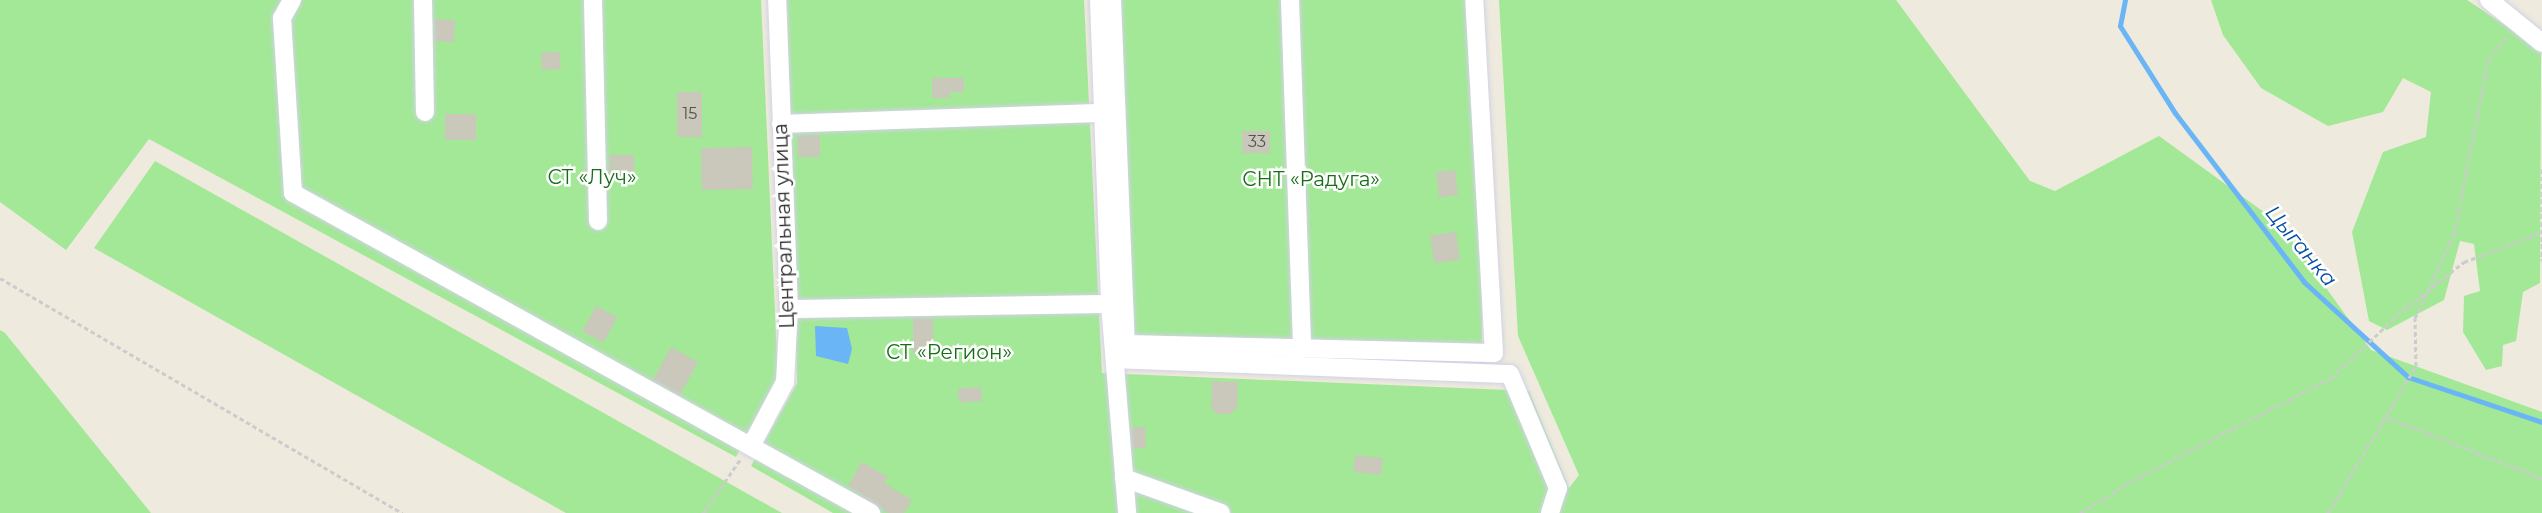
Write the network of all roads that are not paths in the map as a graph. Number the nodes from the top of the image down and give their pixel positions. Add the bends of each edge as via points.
1 (292, 0) edge
2 (423, 0) edge
3 (593, 0) edge
4 (777, 0) edge
5 (1099, 0) edge
6 (1112, 0) edge
7 (1290, 0) edge
8 (1474, 0) edge
9 (2489, 0) edge
10 (2542, 43) edge
11 (425, 112) dead end
12 (1103, 112) junction
13 (782, 124) junction
14 (598, 221) dead end
15 (1110, 304) junction
16 (789, 309) junction
17 (1302, 348) junction
18 (1115, 359) junction
19 (752, 444) junction
20 (1124, 478) junction
21 (871, 513) edge
22 (1127, 513) edge
23 (1221, 513) edge
24 (1550, 513) edge

1 - 19 street via 282,18 293,193
2 - 11 street
3 - 14 street
4 - 13 street, Центральная улица
5 - 12 street
6 - 17 street via 1126,344
7 - 17 street
8 - 17 street via 1494,353
9 - 10 street
12 - 13 street
12 - 15 street
13 - 16 street, Центральная улица
15 - 16 street
15 - 18 street
16 - 19 street, Центральная улица via 785,382
18 - 20 street
18 - 24 street via 1510,374 1558,488
19 - 21 street
20 - 22 street
20 - 23 street

